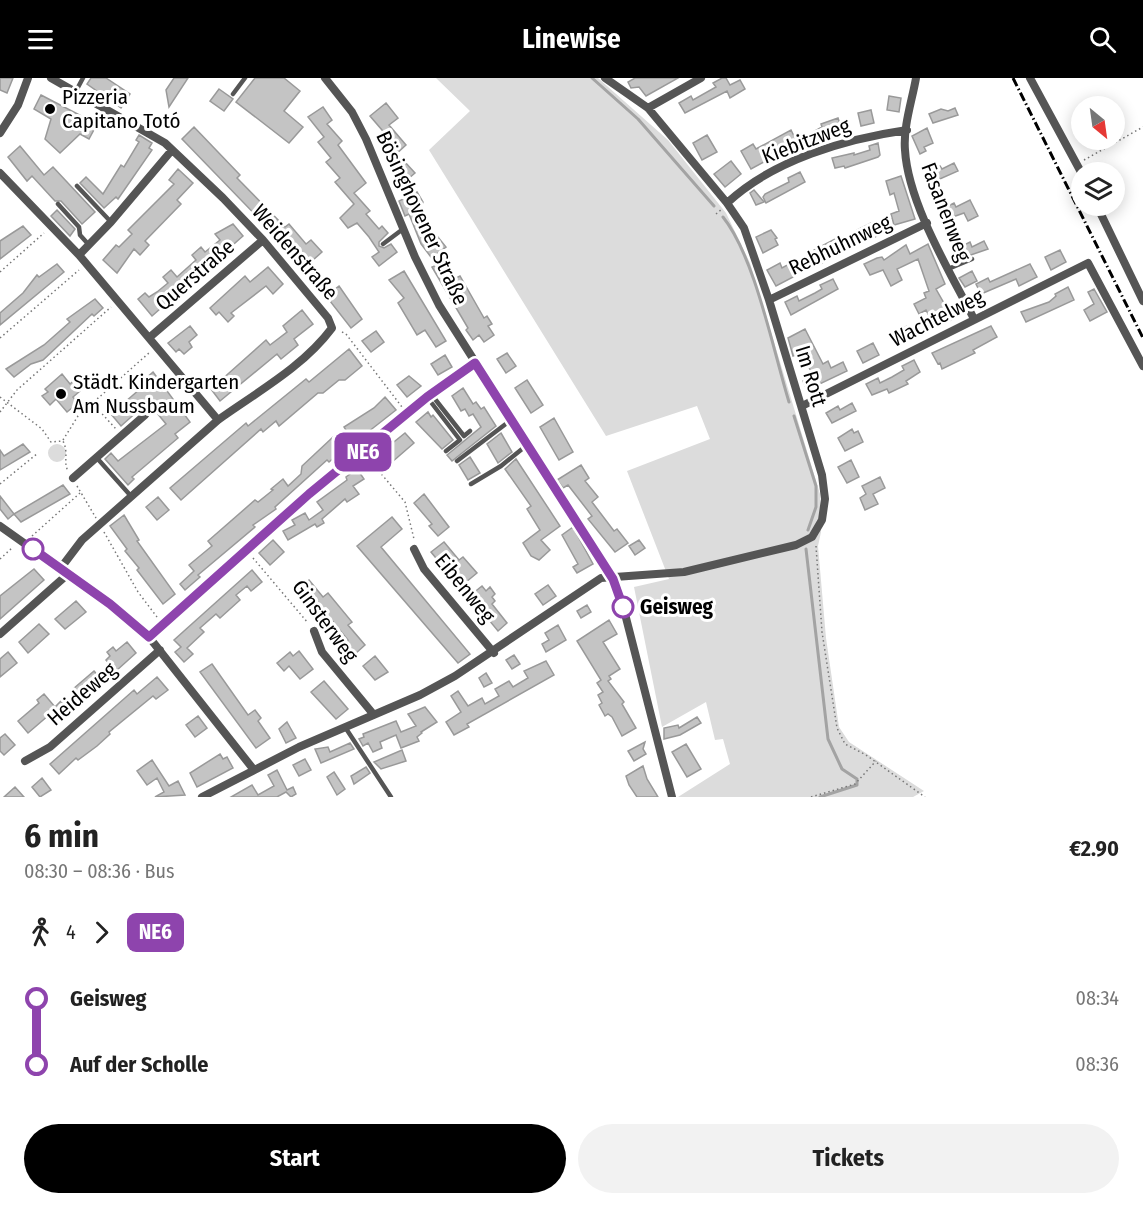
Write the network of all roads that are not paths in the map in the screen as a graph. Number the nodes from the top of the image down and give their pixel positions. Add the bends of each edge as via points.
1 (28, 78) edge
2 (51, 78) edge
3 (83, 78) edge
4 (245, 78) edge
5 (325, 78) edge
6 (605, 78) edge
7 (701, 78) edge
8 (916, 78) edge
9 (1030, 78) edge
10 (75, 92) junction
11 (233, 94) dead end
12 (648, 108) junction
13 (906, 130) junction
14 (0, 133) edge
15 (172, 150) junction
16 (1076, 162) edge
17 (0, 173) edge
18 (77, 186) dead end
19 (727, 203) junction
20 (58, 204) dead end
21 (1101, 216) edge
22 (111, 222) junction
23 (927, 223) junction
24 (403, 230) junction
25 (80, 236) junction
26 (263, 240) junction
27 (383, 244) dead end
28 (69, 245) junction
29 (89, 245) junction
30 (79, 255) junction
31 (972, 259) dead end
32 (948, 269) junction
33 (769, 300) junction
34 (1143, 301) edge
35 (974, 319) junction
36 (150, 337) junction
37 (475, 363) junction
38 (1143, 366) edge
39 (429, 396) junction
40 (802, 406) junction
41 (145, 415) dead end
42 (218, 420) junction
43 (511, 420) junction
44 (470, 431) dead end
45 (526, 445) junction
46 (446, 450) dead end
47 (96, 457) junction
48 (457, 460) dead end
49 (72, 478) road end
50 (471, 484) dead end
51 (130, 495) junction
52 (0, 526) edge
53 (414, 549) road end
54 (60, 569) junction
55 (68, 574) junction
56 (613, 579) junction
57 (314, 631) road end
58 (0, 634) edge
59 (149, 637) junction
60 (160, 650) junction
61 (494, 652) junction
62 (374, 715) junction
63 (345, 727) junction
64 (25, 761) dead end
65 (254, 770) junction
66 (202, 797) edge
67 (391, 797) edge
68 (672, 797) edge

1 - 14 street via 18,105
2 - 10 street, Weidenstraße
3 - 10 lane
4 - 11 lane
5 - 24 street, Bösinghovener Straße via 352,111
6 - 12 street, Im Rott
7 - 12 street
8 - 13 street, Fasanenweg
9 - 16 street
10 - 15 street, Weidenstraße
12 - 19 street, Im Rott
13 - 19 street, Kiebitzweg via 855,140 797,161 760,177
13 - 23 street, Fasanenweg via 909,172
15 - 22 street
15 - 26 street, Weidenstraße
17 - 28 street
18 - 22 lane
19 - 33 street, Im Rott via 744,228
20 - 25 lane via 79,227
21 - 34 street
22 - 29 street
23 - 32 street, Fasanenweg
23 - 33 street, Rebhuhnweg
24 - 27 lane
24 - 37 street, Bösinghovener Straße via 439,305
25 - 28 lane
25 - 29 lane
26 - 36 street, Querstraße
26 - 42 street, Weidenstraße via 311,296 332,328 322,342 279,378
28 - 30 street
29 - 30 street
30 - 36 street
31 - 32 lane
32 - 35 street, Fasanenweg
33 - 40 street, Im Rott
35 - 38 street, Wachtelweg via 1088,263
35 - 40 street, Wachtelweg
36 - 42 street
37 - 39 street
37 - 43 street, Bösinghovener Straße
39 - 44 lane via 464,436
39 - 46 lane via 460,440
39 - 59 street
40 - 56 street, Im Rott via 825,499 822,520 812,537 724,564
41 - 47 street
42 - 51 street, Weidenstraße
43 - 45 street, Bösinghovener Straße
43 - 48 lane
45 - 50 lane
45 - 56 street, Bösinghovener Straße
47 - 49 street
47 - 51 lane
51 - 54 street, Weidenstraße via 82,540
52 - 54 street
53 - 61 street, Eibenweg via 424,569
54 - 55 street
55 - 58 street
55 - 59 street
56 - 61 street via 601,578
56 - 68 street, Bösinghovener Straße
57 - 62 street, Ginsterweg via 322,652
59 - 60 street
60 - 64 street, Heideweg via 50,747
60 - 65 street
61 - 62 street via 438,686
62 - 63 street
63 - 65 street
63 - 67 lane
65 - 66 street

